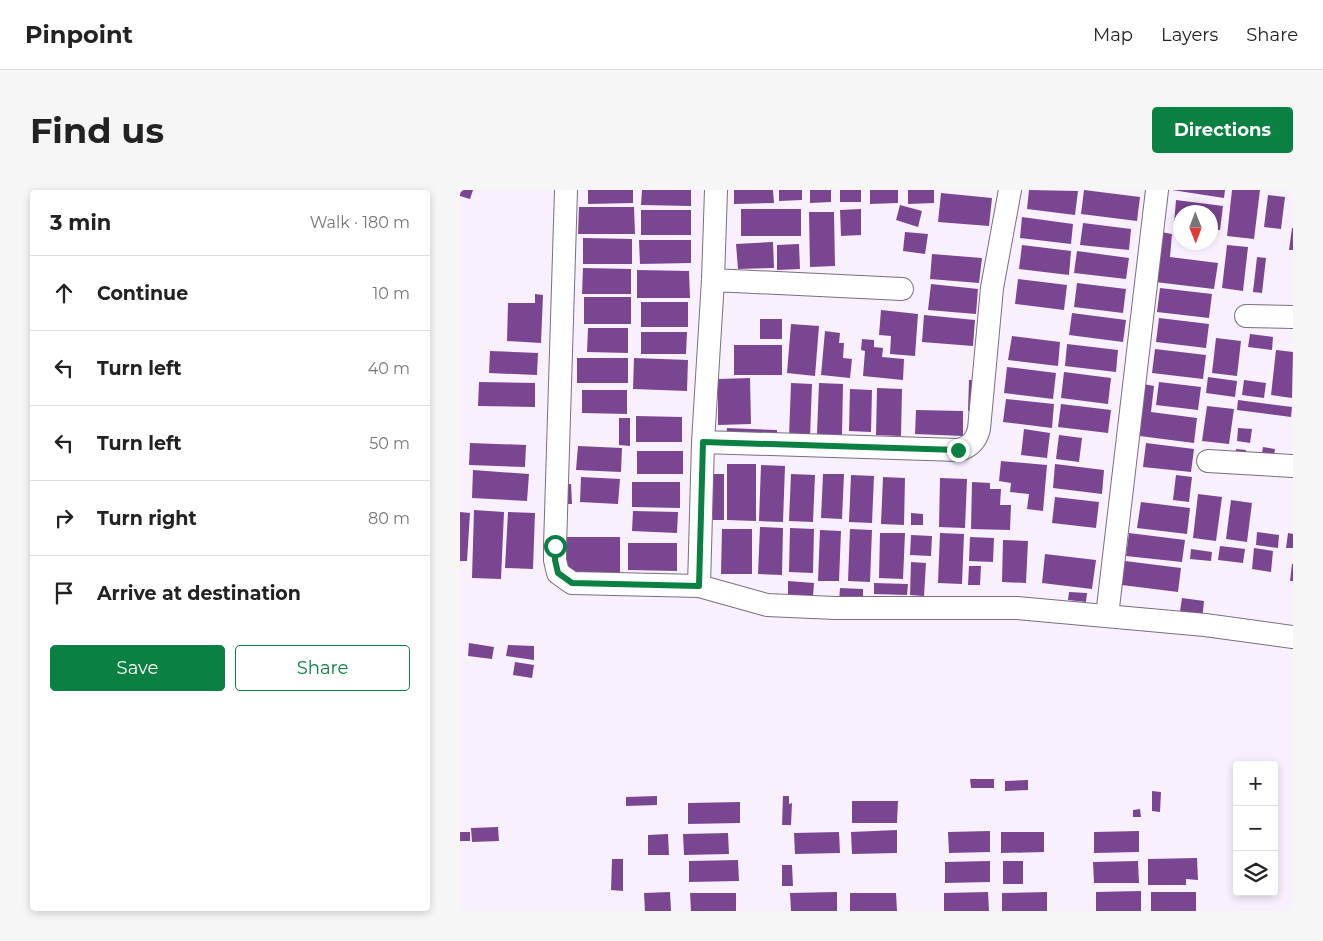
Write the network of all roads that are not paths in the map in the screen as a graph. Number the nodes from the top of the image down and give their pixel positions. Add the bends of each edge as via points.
1 (566, 190) edge
2 (716, 190) edge
3 (1010, 190) edge
4 (1157, 190) edge
5 (713, 280) junction
6 (902, 289) dead end
7 (1246, 316) dead end
8 (1293, 317) edge
9 (703, 442) junction
10 (1208, 461) dead end
11 (1293, 466) edge
12 (699, 586) junction
13 (1107, 616) junction
14 (1293, 637) edge

1 - 12 street via 555,546 558,573 572,583
2 - 5 street
3 - 9 street via 992,288 980,429 972,444 958,450
4 - 13 street
5 - 6 street
5 - 9 street
7 - 8 street
9 - 12 street
10 - 11 street
12 - 13 street via 767,605 1017,608
13 - 14 street

